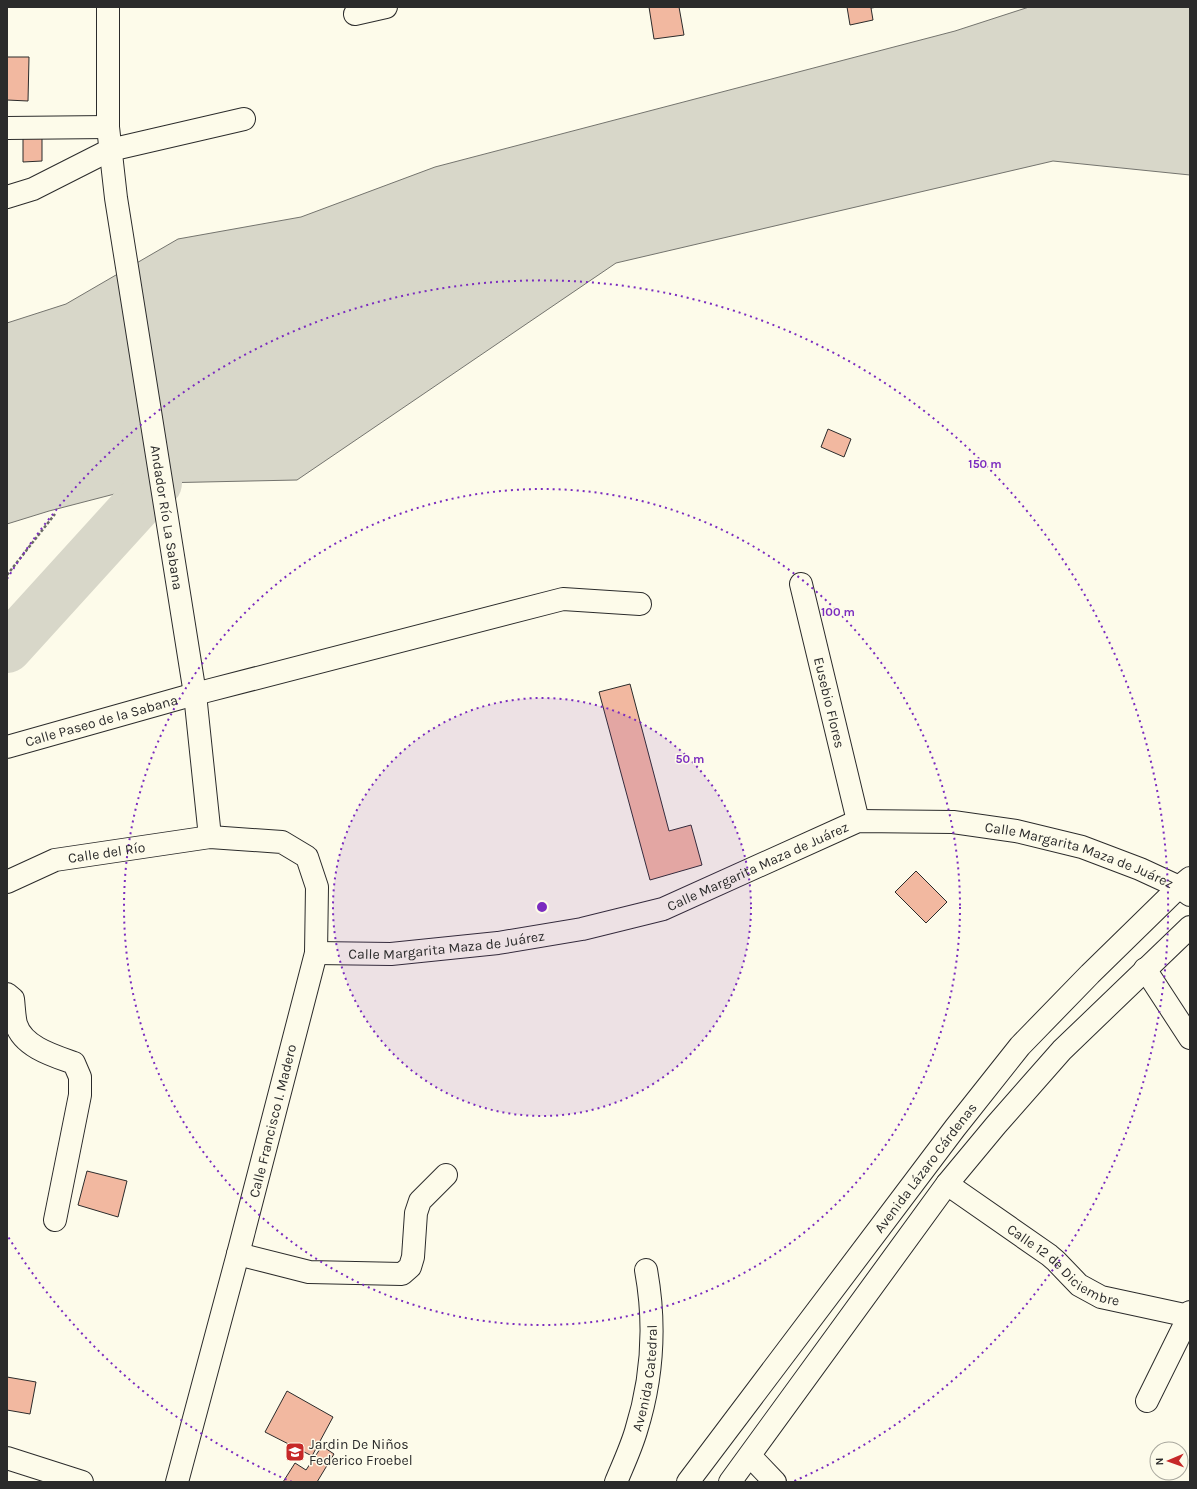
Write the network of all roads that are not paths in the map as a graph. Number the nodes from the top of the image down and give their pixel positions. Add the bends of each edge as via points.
1 (108, 7) edge
2 (386, 7) edge
3 (355, 14) dead end
4 (244, 119) dead end
5 (108, 127) junction
6 (7, 128) edge
7 (110, 150) junction
8 (7, 197) edge
9 (801, 584) dead end
10 (640, 604) dead end
11 (195, 694) junction
12 (7, 747) edge
13 (858, 821) junction
14 (210, 837) junction
15 (7, 882) edge
16 (1186, 887) edge
17 (1190, 927) edge
18 (316, 952) junction
19 (1145, 969) junction
20 (7, 994) edge
21 (1190, 1038) edge
22 (446, 1175) dead end
23 (947, 1184) junction
24 (55, 1220) dead end
25 (238, 1254) junction
26 (646, 1270) dead end
27 (1189, 1314) edge
28 (1146, 1401) dead end
29 (750, 1456) junction
30 (7, 1458) edge
31 (82, 1482) edge
32 (177, 1482) edge
33 (616, 1482) edge
34 (688, 1482) edge
35 (730, 1482) edge
36 (746, 1482) edge
37 (775, 1482) edge

1 - 5 street, Andador Río La Sabana
2 - 3 street
4 - 7 street
5 - 6 street
5 - 7 street, Andador Río La Sabana
7 - 8 street via 33,189
7 - 11 street, Andador Río La Sabana
9 - 13 street, Eusebio Flores
10 - 11 street, Calle Paseo de la Sabana via 563,599
11 - 12 street, Calle Paseo de la Sabana
11 - 14 street, Andador Río La Sabana
13 - 16 street, Calle Margarita Maza de Juárez via 953,822 1016,831 1082,847
13 - 18 street, Calle Margarita Maza de Juárez via 663,909 589,927 498,943 391,954
14 - 15 street, Calle del Río via 55,860
14 - 18 street, Calle Francisco I. Madero via 282,842 308,857 317,886
16 - 34 street, Avenida Lázaro Cárdenas via 1090,974 1020,1046 955,1128
17 - 19 street, Avenida Lázaro Cárdenas
18 - 25 street, Calle Francisco I. Madero
19 - 21 street
19 - 23 street, Avenida Lázaro Cárdenas via 1062,1050
20 - 24 street via 12,999 16,1024 22,1036 41,1051 74,1063 80,1077 80,1095
22 - 25 street via 420,1202 416,1213 413,1257 410,1267 402,1274 310,1272
23 - 27 street, Calle 12 de Diciembre via 1056,1261 1079,1285 1101,1297
23 - 29 street, Avenida Lázaro Cárdenas
25 - 32 street, Calle Francisco I. Madero
26 - 33 street, Avenida Catedral via 652,1329 650,1373 636,1431
27 - 28 street
29 - 35 street, Avenida Lázaro Cárdenas
29 - 36 street
29 - 37 street
30 - 31 street

